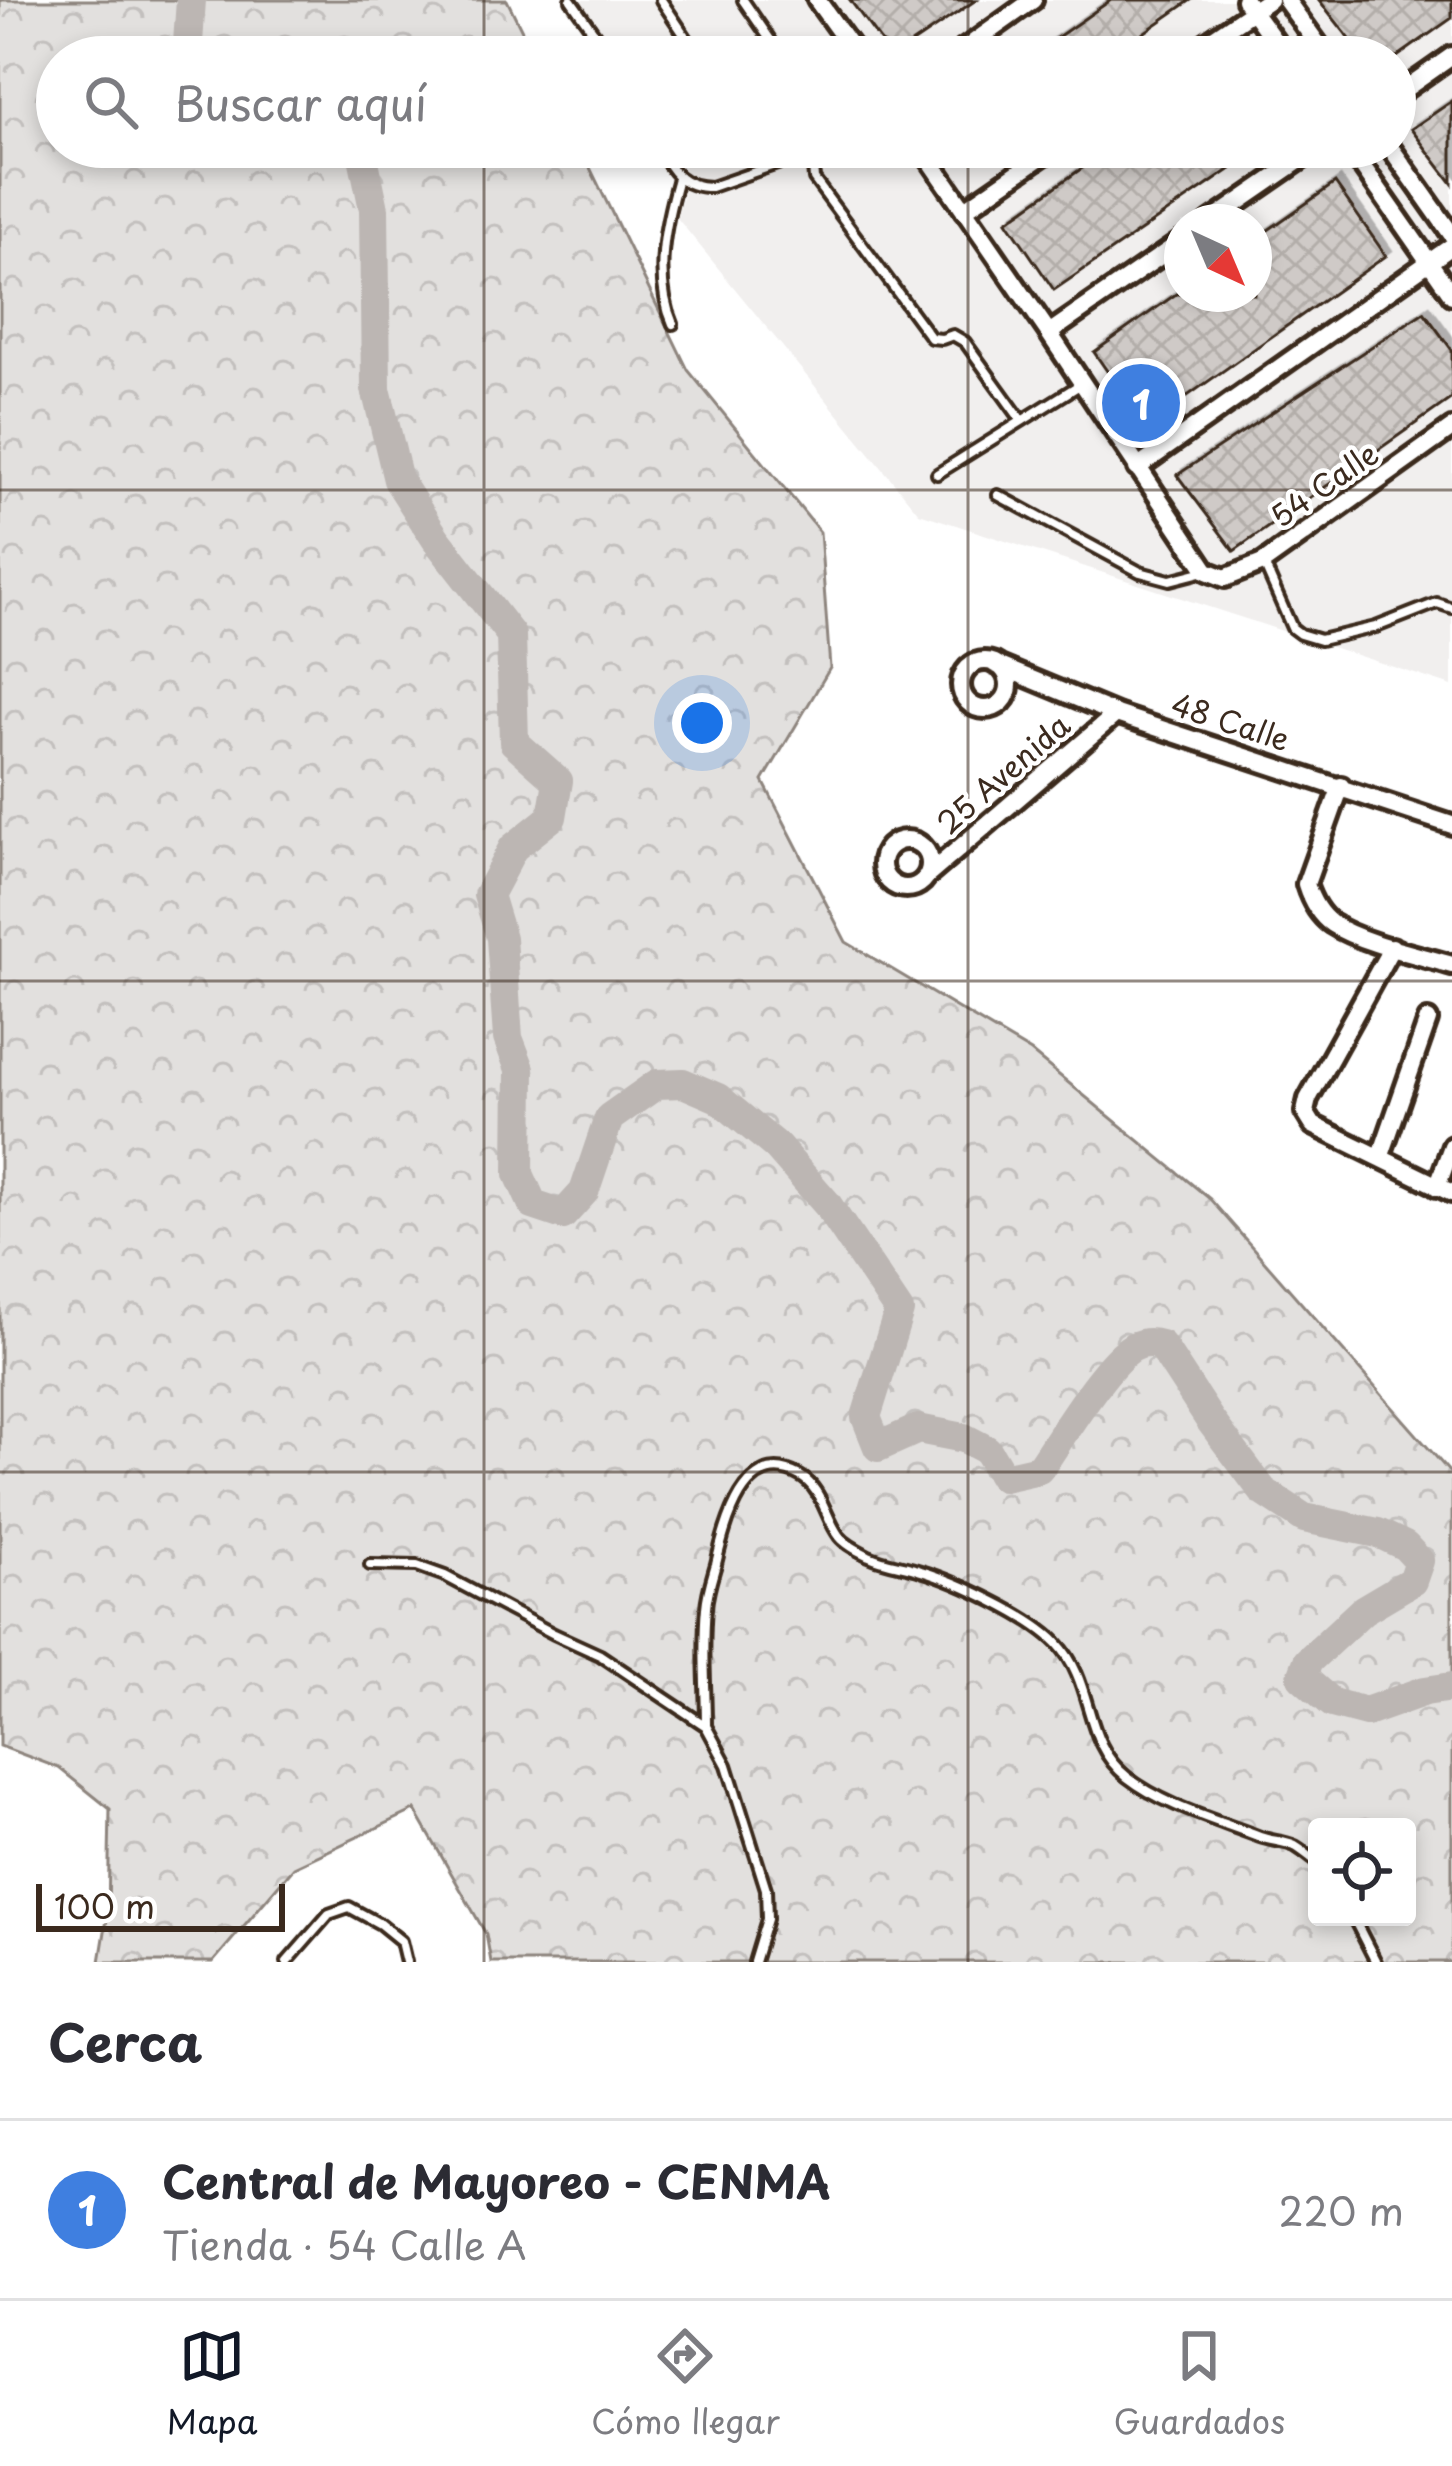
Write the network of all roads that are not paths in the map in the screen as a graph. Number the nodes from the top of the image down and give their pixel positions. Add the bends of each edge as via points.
1 (571, 0) edge
2 (661, 0) edge
3 (742, 0) edge
4 (817, 0) edge
5 (1033, 0) edge
6 (1286, 0) edge
7 (1256, 3) edge
8 (596, 36) edge
9 (685, 36) edge
10 (767, 36) edge
11 (843, 36) edge
12 (982, 36) edge
13 (1213, 36) edge
14 (1274, 36) edge
15 (1312, 36) edge
16 (1452, 56) edge
17 (1416, 81) edge
18 (672, 168) edge
19 (764, 168) edge
20 (814, 168) edge
21 (935, 168) edge
22 (1025, 168) edge
23 (1288, 168) edge
24 (1363, 168) edge
25 (1405, 168) edge
26 (678, 178) junction
27 (1236, 204) edge
28 (964, 210) junction
29 (1452, 235) edge
30 (1452, 246) edge
31 (1164, 253) edge
32 (1428, 262) junction
33 (1452, 295) edge
34 (673, 323) dead end
35 (1049, 333) junction
36 (1082, 383) junction
37 (1022, 421) junction
38 (1452, 428) edge
39 (1137, 467) junction
40 (937, 474) dead end
41 (998, 495) dead end
42 (1263, 563) junction
43 (1207, 571) junction
44 (1452, 608) edge
45 (995, 664) dead end
46 (1116, 714) junction
47 (1341, 786) junction
48 (1452, 825) edge
49 (927, 876) dead end
50 (1392, 947) junction
51 (1452, 965) edge
52 (1428, 1020) dead end
53 (1452, 1146) edge
54 (1380, 1159) junction
55 (1444, 1190) edge
56 (370, 1564) dead end
57 (706, 1726) junction
58 (1308, 1856) edge
59 (1358, 1926) edge
60 (287, 1962) edge
61 (406, 1962) edge
62 (754, 1962) edge
63 (1376, 1962) edge

1 - 8 lane
2 - 9 lane
3 - 10 lane
4 - 11 street
5 - 12 street
6 - 15 street
7 - 13 street
7 - 14 street
16 - 17 street
18 - 26 lane
19 - 26 lane via 711,187
20 - 37 lane via 814,179 931,338 953,334 965,342
21 - 28 street
22 - 28 street
23 - 27 street
24 - 32 street
25 - 29 street
26 - 34 lane via 663,244 664,303
28 - 35 street
30 - 32 street
31 - 35 street
32 - 33 street
32 - 39 street
35 - 36 street
36 - 37 lane
36 - 39 street
37 - 40 lane
38 - 42 street, 54 Calle
39 - 43 street
41 - 43 lane via 1140,572 1170,580
42 - 43 street, 54 Calle via 1225,578
42 - 44 lane via 1292,628 1310,638 1367,630 1437,603
45 - 46 street, 48 Calle
46 - 47 street, 48 Calle
46 - 49 street, 25 Avenida
47 - 48 street, 48 Calle
47 - 50 street via 1306,884 1331,923
50 - 51 street
50 - 54 street via 1305,1112 1313,1125
52 - 54 street
53 - 55 street
54 - 55 street
56 - 57 lane via 445,1576 600,1654
57 - 58 lane via 706,1602 724,1528 741,1490 780,1468 804,1478 841,1539 862,1553 956,1582 1046,1632 1080,1679 1099,1745 1130,1780
57 - 62 lane via 727,1765 766,1889
59 - 63 lane
60 - 61 lane via 329,1914 349,1907 401,1941

